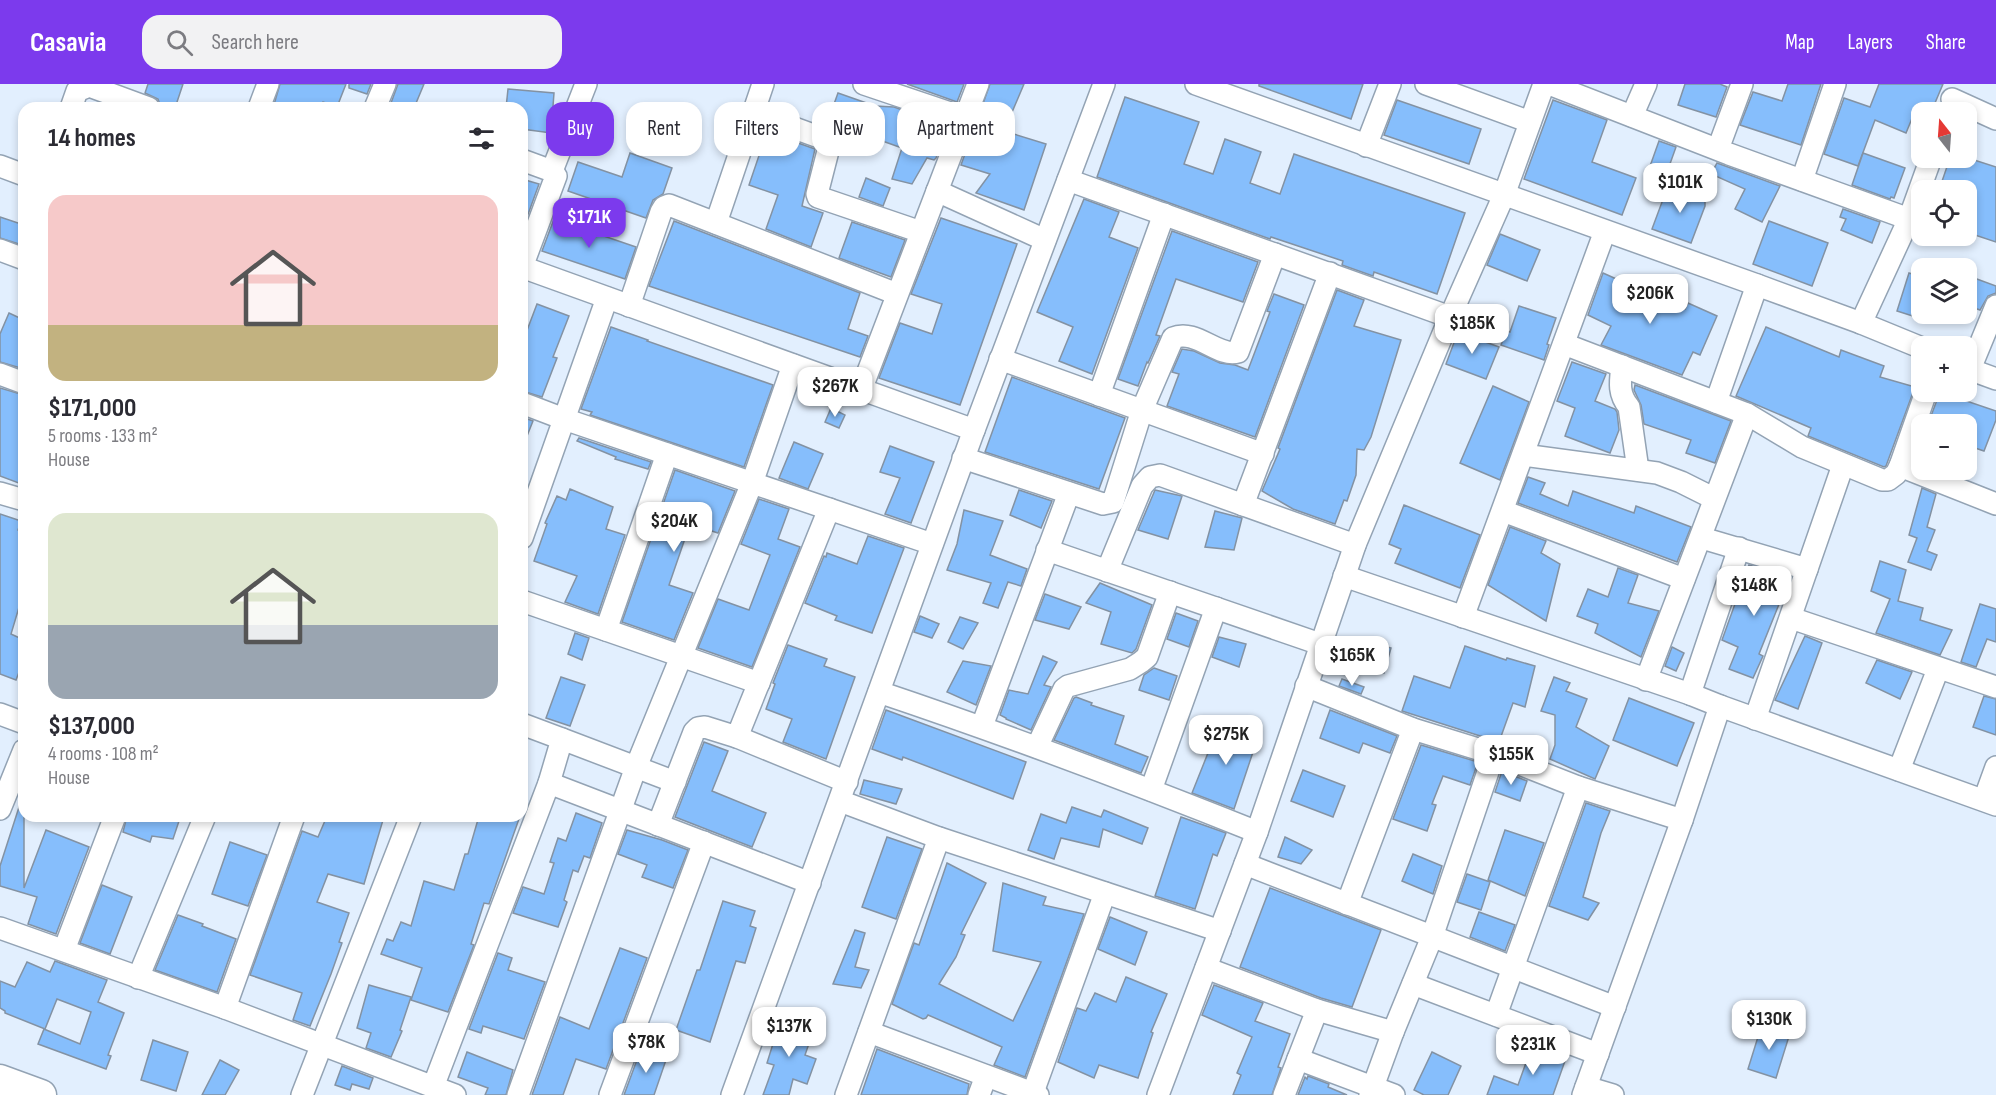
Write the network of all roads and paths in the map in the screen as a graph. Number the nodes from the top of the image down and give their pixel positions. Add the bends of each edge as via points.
1 (268, 84) edge
2 (385, 84) edge
3 (586, 84) edge
4 (763, 84) edge
5 (864, 84) edge
6 (978, 84) edge
7 (1104, 84) edge
8 (1196, 84) edge
9 (1390, 84) edge
10 (1426, 84) edge
11 (1544, 84) edge
12 (1549, 84) edge
13 (1646, 84) edge
14 (1742, 84) edge
15 (1835, 84) edge
16 (141, 98) edge
17 (1952, 99) edge
18 (73, 102) edge
19 (261, 102) edge
20 (378, 102) edge
21 (757, 102) edge
22 (917, 102) edge
23 (971, 102) edge
24 (1632, 116) junction
25 (1996, 119) edge
26 (1530, 122) junction
27 (800, 130) edge
28 (1366, 146) junction
29 (1718, 149) junction
30 (739, 156) edge
31 (950, 156) edge
32 (528, 162) edge
33 (0, 166) edge
34 (1927, 168) edge
35 (552, 171) junction
36 (18, 173) edge
37 (1068, 180) junction
38 (1802, 180) junction
39 (937, 191) junction
40 (1504, 195) junction
41 (1164, 214) junction
42 (1909, 219) junction
43 (716, 224) junction
44 (1605, 231) junction
45 (921, 232) junction
46 (1045, 240) junction
47 (0, 250) edge
48 (528, 251) edge
49 (1275, 254) junction
50 (18, 257) edge
51 (528, 269) edge
52 (1330, 273) junction
53 (1757, 285) junction
54 (897, 294) junction
55 (607, 298) junction
56 (628, 306) junction
57 (1996, 306) edge
58 (1449, 317) junction
59 (1861, 323) junction
60 (1911, 343) edge
61 (1564, 344) junction
62 (1977, 348) edge
63 (1000, 359) junction
64 (793, 365) junction
65 (1622, 366) junction
66 (1977, 372) edge
67 (0, 374) edge
68 (1996, 379) edge
69 (18, 381) edge
70 (861, 390) junction
71 (1099, 395) junction
72 (1716, 402) junction
73 (1922, 402) edge
74 (528, 405) edge
75 (1142, 410) junction
76 (1747, 414) junction
77 (564, 419) junction
78 (974, 430) junction
79 (667, 454) junction
80 (1263, 454) junction
81 (1523, 455) junction
82 (963, 458) junction
83 (1843, 465) junction
84 (1900, 466) junction
85 (1638, 470) junction
86 (752, 483) junction
87 (1120, 483) junction
88 (1142, 486) junction
89 (0, 493) edge
90 (1069, 493) junction
91 (18, 498) edge
92 (1713, 498) junction
93 (1996, 504) edge
94 (1243, 505) junction
95 (829, 509) junction
96 (1503, 511) junction
97 (528, 521) edge
98 (1702, 538) junction
99 (932, 544) junction
100 (1355, 545) junction
101 (1739, 548) junction
102 (1047, 550) junction
103 (1107, 570) junction
104 (1807, 570) junction
105 (1344, 576) junction
106 (1684, 579) junction
107 (1170, 592) junction
108 (528, 603) edge
109 (1216, 608) junction
110 (1463, 617) junction
111 (1791, 618) junction
112 (606, 630) junction
113 (1320, 644) junction
114 (680, 657) junction
115 (1938, 669) junction
116 (1646, 680) junction
117 (759, 683) junction
118 (1306, 686) junction
119 (1996, 687) edge
120 (879, 692) junction
121 (1690, 694) junction
122 (1720, 706) junction
123 (0, 714) edge
124 (1755, 719) junction
125 (18, 721) edge
126 (528, 726) edge
127 (982, 726) junction
128 (1413, 729) junction
129 (737, 737) junction
130 (562, 739) junction
131 (1037, 747) junction
132 (1494, 754) junction
133 (18, 765) edge
134 (636, 767) junction
135 (1996, 767) edge
136 (1899, 770) junction
137 (675, 782) junction
138 (549, 783) junction
139 (1578, 787) junction
140 (1151, 790) junction
141 (844, 791) junction
142 (1990, 802) edge
143 (0, 809) edge
144 (622, 811) junction
145 (1682, 820) junction
146 (113, 822) edge
147 (203, 822) edge
148 (292, 822) edge
149 (409, 822) edge
150 (658, 825) junction
151 (1257, 832) junction
152 (939, 838) junction
153 (704, 842) junction
154 (1245, 864) junction
155 (810, 883) junction
156 (1105, 893) junction
157 (1347, 904) junction
158 (0, 928) edge
159 (1220, 931) junction
160 (1432, 936) junction
161 (64, 950) junction
162 (1513, 967) junction
163 (1206, 968) junction
164 (138, 978) junction
165 (1413, 984) junction
166 (1615, 1007) junction
167 (225, 1008) junction
168 (1317, 1010) junction
169 (1496, 1016) junction
170 (868, 1032) junction
171 (1393, 1032) junction
172 (321, 1046) junction
173 (1598, 1054) junction
174 (1298, 1059) junction
175 (0, 1080) edge
176 (983, 1085) edge
177 (433, 1087) junction
178 (1371, 1091) edge
179 (1584, 1091) edge
180 (1034, 1094) edge
181 (41, 1095) edge
182 (302, 1095) edge
183 (455, 1095) edge
184 (518, 1095) edge
185 (610, 1095) edge
186 (732, 1095) edge
187 (846, 1095) edge
188 (1158, 1095) edge
189 (1284, 1095) edge
190 (1394, 1095) edge
191 (1613, 1095) edge

1 - 19 street
2 - 20 street
3 - 35 street
4 - 21 street
5 - 22 street
6 - 23 street
7 - 37 street
8 - 28 street
9 - 28 street
10 - 26 street
11 - 26 street
12 - 24 street
13 - 24 street
14 - 29 street
15 - 38 street
16 - 18 street via 89,86 77,91
17 - 25 street
24 - 29 street
26 - 40 street
27 - 45 street via 827,140 818,197
28 - 40 street
29 - 38 street
30 - 43 street
31 - 39 street
32 - 35 street
33 - 36 street
34 - 42 street
35 - 48 street via 556,176
37 - 41 street
37 - 46 street
38 - 42 street
39 - 45 street
39 - 46 street
40 - 44 street
40 - 58 street
41 - 49 street
41 - 71 street
42 - 59 street
43 - 54 street
43 - 56 street via 669,205 664,207
44 - 53 street
44 - 61 street
45 - 54 street
46 - 63 street
47 - 50 street
49 - 52 street
49 - 75 street via 1238,352 1230,353 1186,335 1173,338
51 - 55 street
52 - 58 street
52 - 80 street
53 - 59 street
53 - 72 street
54 - 70 street
55 - 56 street
55 - 77 street
56 - 64 street
57 - 62 street
58 - 100 street
59 - 60 street
61 - 65 street
61 - 81 street
63 - 71 street
63 - 78 street
64 - 70 street
64 - 86 street
65 - 72 street
65 - 85 street via 1620,390 1629,407
66 - 68 street
67 - 69 street
70 - 78 street
71 - 75 street
72 - 76 street
73 - 84 street
74 - 77 street
75 - 80 street
75 - 87 street
76 - 83 street via 1802,447
76 - 92 street
77 - 79 street
77 - 97 street
78 - 82 street
79 - 86 street
79 - 112 street
80 - 94 street
81 - 85 street
81 - 96 street
82 - 90 street
82 - 99 street
83 - 84 street via 1888,480
83 - 104 street
84 - 93 street
85 - 92 street via 1657,473
86 - 95 street
86 - 114 street
87 - 88 street
87 - 90 street via 1113,502 1108,504
88 - 94 street via 1150,477 1160,475
88 - 103 street
89 - 91 street
90 - 102 street
92 - 98 street
94 - 100 street
95 - 99 street
95 - 117 street
96 - 106 street
96 - 110 street
98 - 101 street
98 - 106 street
99 - 120 street
100 - 105 street
101 - 104 street
101 - 121 street
102 - 103 street
102 - 127 street
103 - 107 street
104 - 111 street
105 - 110 street
105 - 113 street
106 - 116 street
107 - 109 street
107 - 131 street via 1147,657 1130,669 1064,689
108 - 112 street
109 - 113 street
109 - 140 street
110 - 116 street
111 - 115 street
111 - 124 street
112 - 114 street
113 - 118 street
114 - 117 street
114 - 134 street
115 - 119 street
115 - 136 street
116 - 121 street
117 - 129 street
118 - 128 street
118 - 151 street
120 - 127 street
120 - 141 street
121 - 122 street
122 - 124 street
122 - 145 street
123 - 125 street
124 - 136 street
126 - 130 street
127 - 131 street
128 - 132 street
128 - 157 street
129 - 137 street via 698,728
129 - 141 street
130 - 134 street
130 - 138 street
131 - 140 street
132 - 139 street
132 - 160 street
133 - 143 street
134 - 137 street
134 - 144 street
135 - 142 street
136 - 142 street
137 - 150 street
138 - 144 street
138 - 177 street
139 - 145 street
139 - 162 street
140 - 151 street
141 - 152 street
141 - 155 street
144 - 150 street
144 - 184 street
145 - 166 street
146 - 161 street
147 - 164 street
148 - 167 street
149 - 172 street
150 - 153 street
151 - 154 street
152 - 156 street
152 - 170 street
153 - 155 street
153 - 185 street
154 - 157 street
154 - 159 street
155 - 186 street
156 - 159 street
156 - 180 street
157 - 160 street
158 - 161 street
159 - 163 street
160 - 162 street
160 - 165 street
161 - 164 street
162 - 166 street
162 - 169 street
163 - 168 street
163 - 188 street
164 - 167 street
165 - 169 street
165 - 171 street
166 - 173 street
167 - 172 street
168 - 171 street
168 - 174 street
169 - 173 street
170 - 176 street
170 - 187 street
171 - 178 street
172 - 177 street
172 - 182 street
173 - 179 street
174 - 178 street
174 - 189 street
175 - 181 street
176 - 180 street
177 - 183 street
178 - 190 street
179 - 191 street

